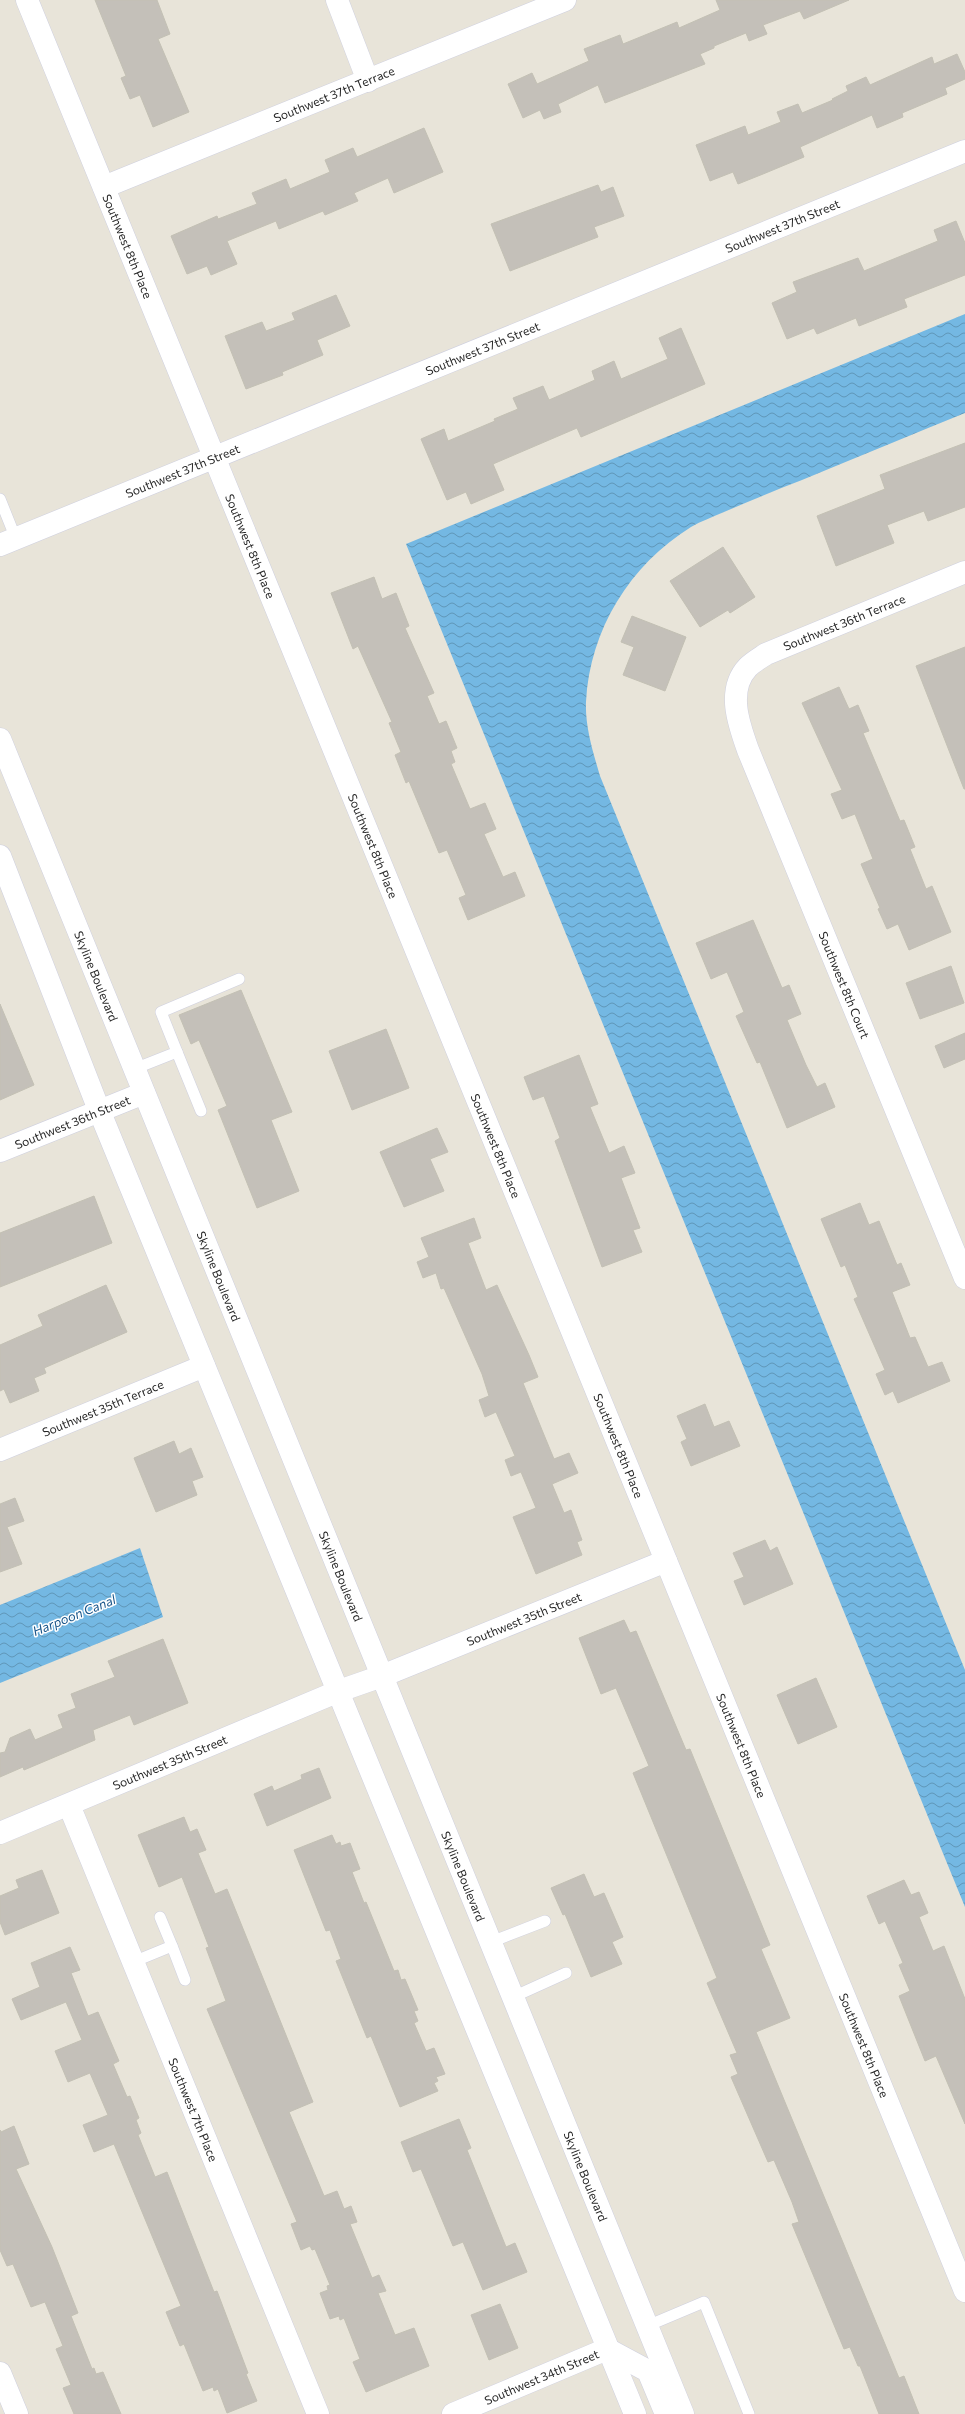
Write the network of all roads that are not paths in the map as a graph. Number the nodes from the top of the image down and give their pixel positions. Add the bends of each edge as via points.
1 (27, 0) edge
2 (337, 0) edge
3 (565, 0) edge
4 (368, 81) junction
5 (965, 151) edge
6 (104, 187) junction
7 (215, 458) junction
8 (0, 499) edge
9 (8, 542) edge
10 (965, 572) edge
11 (736, 689) joint
12 (0, 739) edge
13 (0, 856) edge
14 (239, 978) dead end
15 (177, 1052) junction
16 (134, 1069) junction
17 (144, 1093) junction
18 (99, 1110) junction
19 (201, 1111) dead end
20 (0, 1151) edge
21 (965, 1278) edge
22 (204, 1366) junction
23 (0, 1450) edge
24 (666, 1561) junction
25 (382, 1676) junction
26 (339, 1691) junction
27 (70, 1805) junction
28 (0, 1833) edge
29 (160, 1917) dead end
30 (545, 1921) dead end
31 (491, 1942) junction
32 (172, 1946) junction
33 (134, 1962) junction
34 (566, 1973) dead end
35 (185, 1980) dead end
36 (513, 1997) junction
37 (965, 2291) edge
38 (648, 2326) junction
39 (607, 2349) junction
40 (0, 2373) edge
41 (17, 2414) edge
42 (318, 2414) edge
43 (453, 2414) edge
44 (635, 2414) edge
45 (666, 2414) edge
46 (683, 2414) edge
47 (749, 2414) edge

1 - 6 street, Southwest 8th Place
2 - 4 street
3 - 4 street, Southwest 37th Terrace
4 - 6 street, Southwest 37th Terrace
5 - 7 street, Southwest 37th Street
6 - 7 street, Southwest 8th Place
7 - 9 street, Southwest 37th Street
7 - 24 street, Southwest 8th Place
8 - 9 lane
10 - 11 street, Southwest 36th Terrace via 766,654 747,668
11 - 21 street, Southwest 8th Court via 737,720 748,750
12 - 16 street, Skyline Boulevard
13 - 18 street
14 - 15 lane via 161,1012
15 - 16 lane
15 - 19 lane
16 - 17 street, Skyline Boulevard
17 - 18 street, Southwest 36th Street
17 - 25 street, Skyline Boulevard
18 - 20 street, Southwest 36th Street
18 - 22 street
22 - 23 street, Southwest 35th Terrace
22 - 26 street
24 - 25 street, Southwest 35th Street
24 - 37 street, Southwest 8th Place
25 - 26 street, Southwest 35th Street
25 - 31 street, Skyline Boulevard
26 - 27 street, Southwest 35th Street
26 - 39 street
27 - 28 street, Southwest 35th Street
27 - 33 street, Southwest 7th Place
29 - 32 lane
30 - 31 lane
31 - 36 street, Skyline Boulevard
32 - 33 lane
32 - 35 lane
33 - 42 street, Southwest 7th Place
34 - 36 lane
36 - 38 street, Skyline Boulevard
38 - 46 street, Skyline Boulevard
38 - 47 lane via 704,2302
39 - 43 street, Southwest 34th Street
39 - 44 street
39 - 45 street via 648,2371
40 - 41 street

